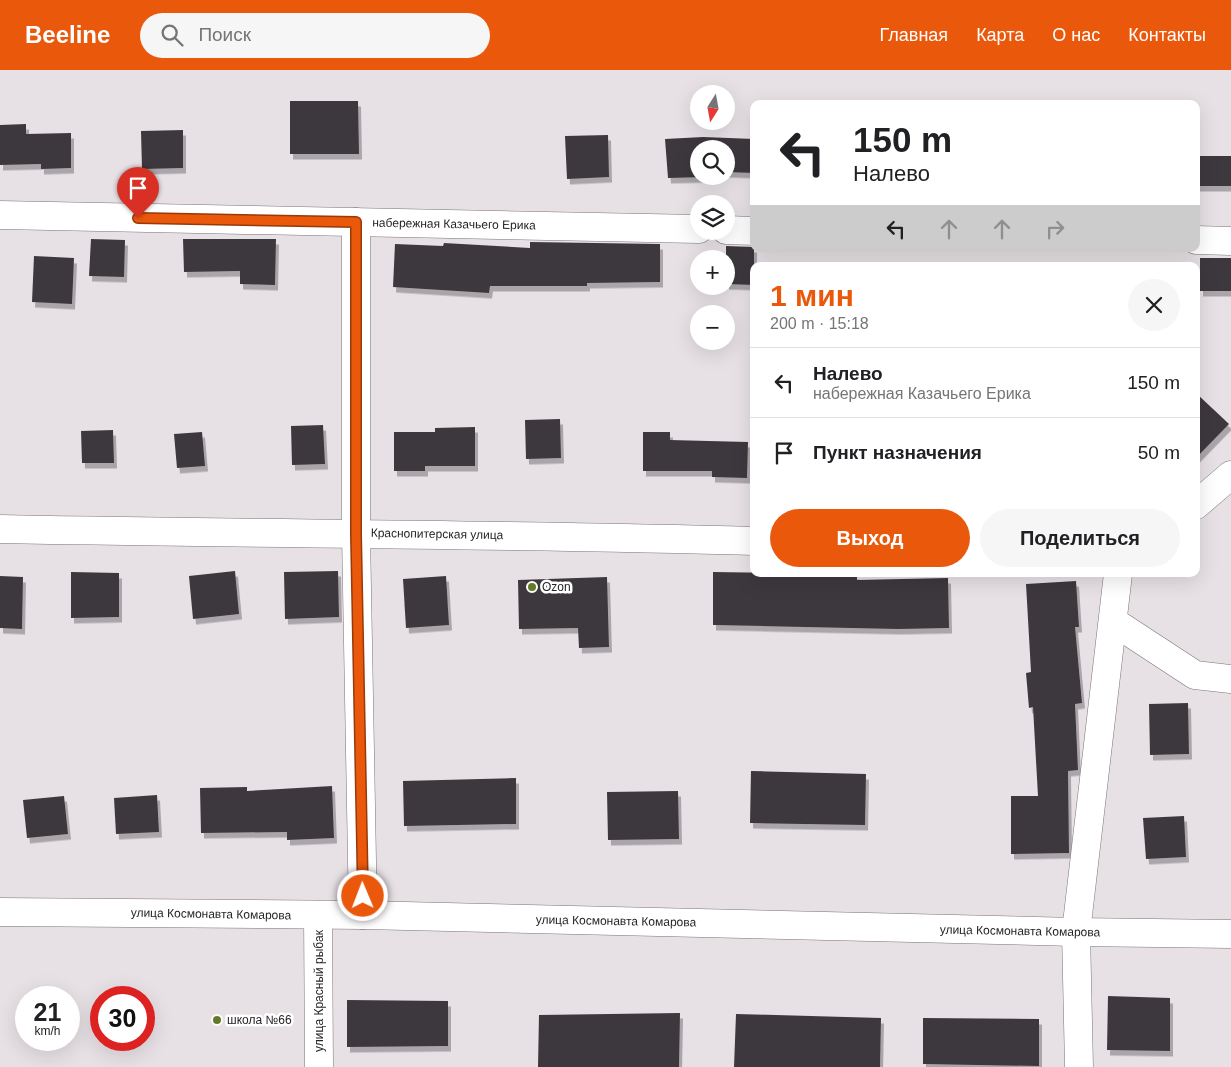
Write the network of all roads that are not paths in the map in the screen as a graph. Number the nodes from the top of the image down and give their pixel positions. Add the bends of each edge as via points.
1 (0, 216) edge
2 (356, 222) junction
3 (690, 230) edge
4 (735, 230) edge
5 (750, 231) edge
6 (1200, 240) edge
7 (1231, 241) edge
8 (1231, 475) edge
9 (1200, 502) edge
10 (0, 529) edge
11 (356, 534) junction
12 (750, 541) edge
13 (1118, 577) edge
14 (1114, 622) junction
15 (1231, 678) edge
16 (0, 912) edge
17 (318, 915) junction
18 (363, 915) junction
19 (1076, 932) junction
20 (1231, 934) edge
21 (319, 1067) edge
22 (1079, 1067) edge

1 - 2 street, набережная Казачьего Ерика
2 - 3 street, набережная Казачьего Ерика
2 - 11 street
4 - 5 street
6 - 7 street
8 - 9 street
10 - 11 street, Краснопитерская улица
11 - 12 street, Краснопитерская улица
11 - 18 street
13 - 14 street
14 - 15 street via 1195,675
14 - 19 street
16 - 17 street, улица Космонавта Комарова
17 - 18 street, улица Космонавта Комарова
17 - 21 street, улица Красный рыбак
18 - 19 street, улица Космонавта Комарова
19 - 20 street, улица Космонавта Комарова
19 - 22 street

